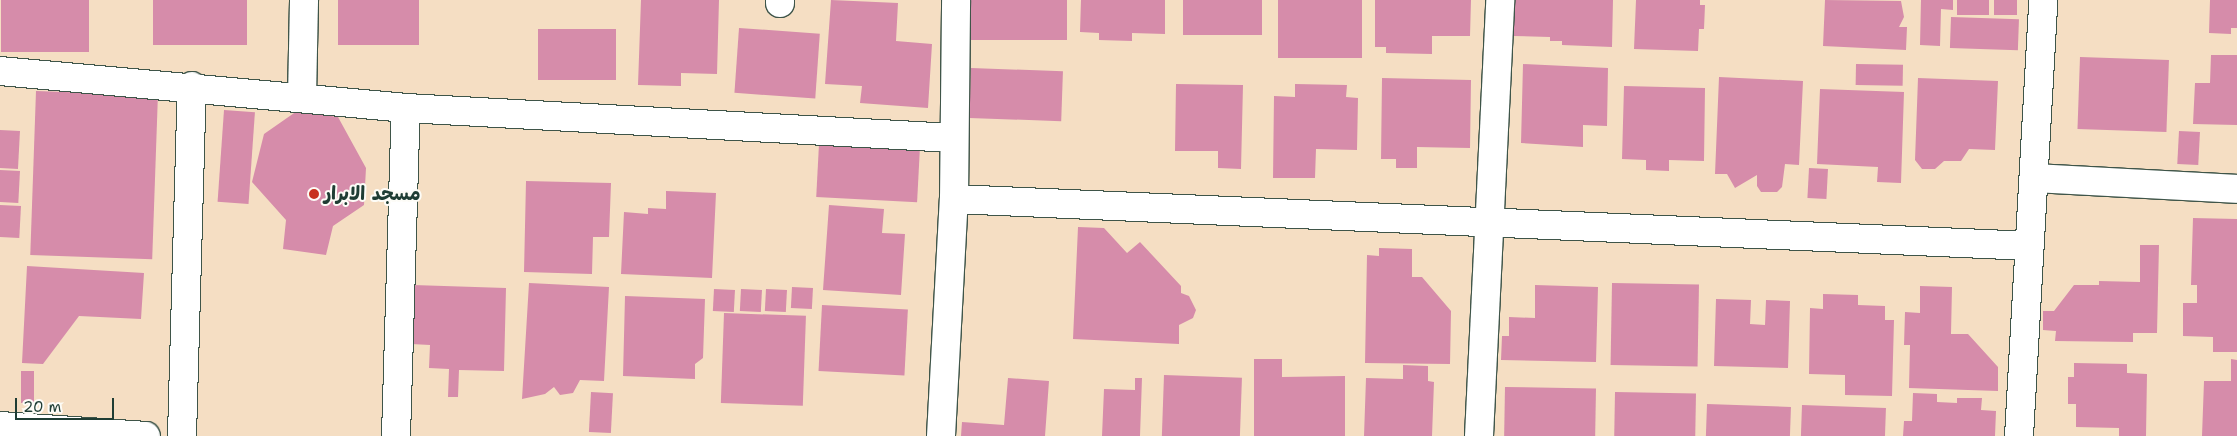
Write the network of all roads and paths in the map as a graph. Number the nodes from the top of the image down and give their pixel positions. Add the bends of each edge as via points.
1 (304, 0) edge
2 (956, 0) edge
3 (1500, 0) edge
4 (2043, 0) edge
5 (0, 71) edge
6 (192, 86) junction
7 (302, 97) junction
8 (406, 108) junction
9 (953, 138) junction
10 (2034, 178) junction
11 (2237, 189) edge
12 (954, 199) junction
13 (1490, 224) junction
14 (2029, 246) junction
15 (0, 426) edge
16 (146, 436) edge
17 (182, 436) edge
18 (396, 436) edge
19 (941, 436) edge
20 (1479, 436) edge
21 (2019, 436) edge

1 - 7 street
2 - 9 street
3 - 13 street
4 - 10 street
5 - 6 street
6 - 7 street
6 - 17 street
7 - 8 street
8 - 9 street
8 - 18 street
9 - 12 street
10 - 11 street
10 - 14 street
12 - 13 street
12 - 19 street
13 - 14 street
13 - 20 street
14 - 21 street
15 - 16 street

